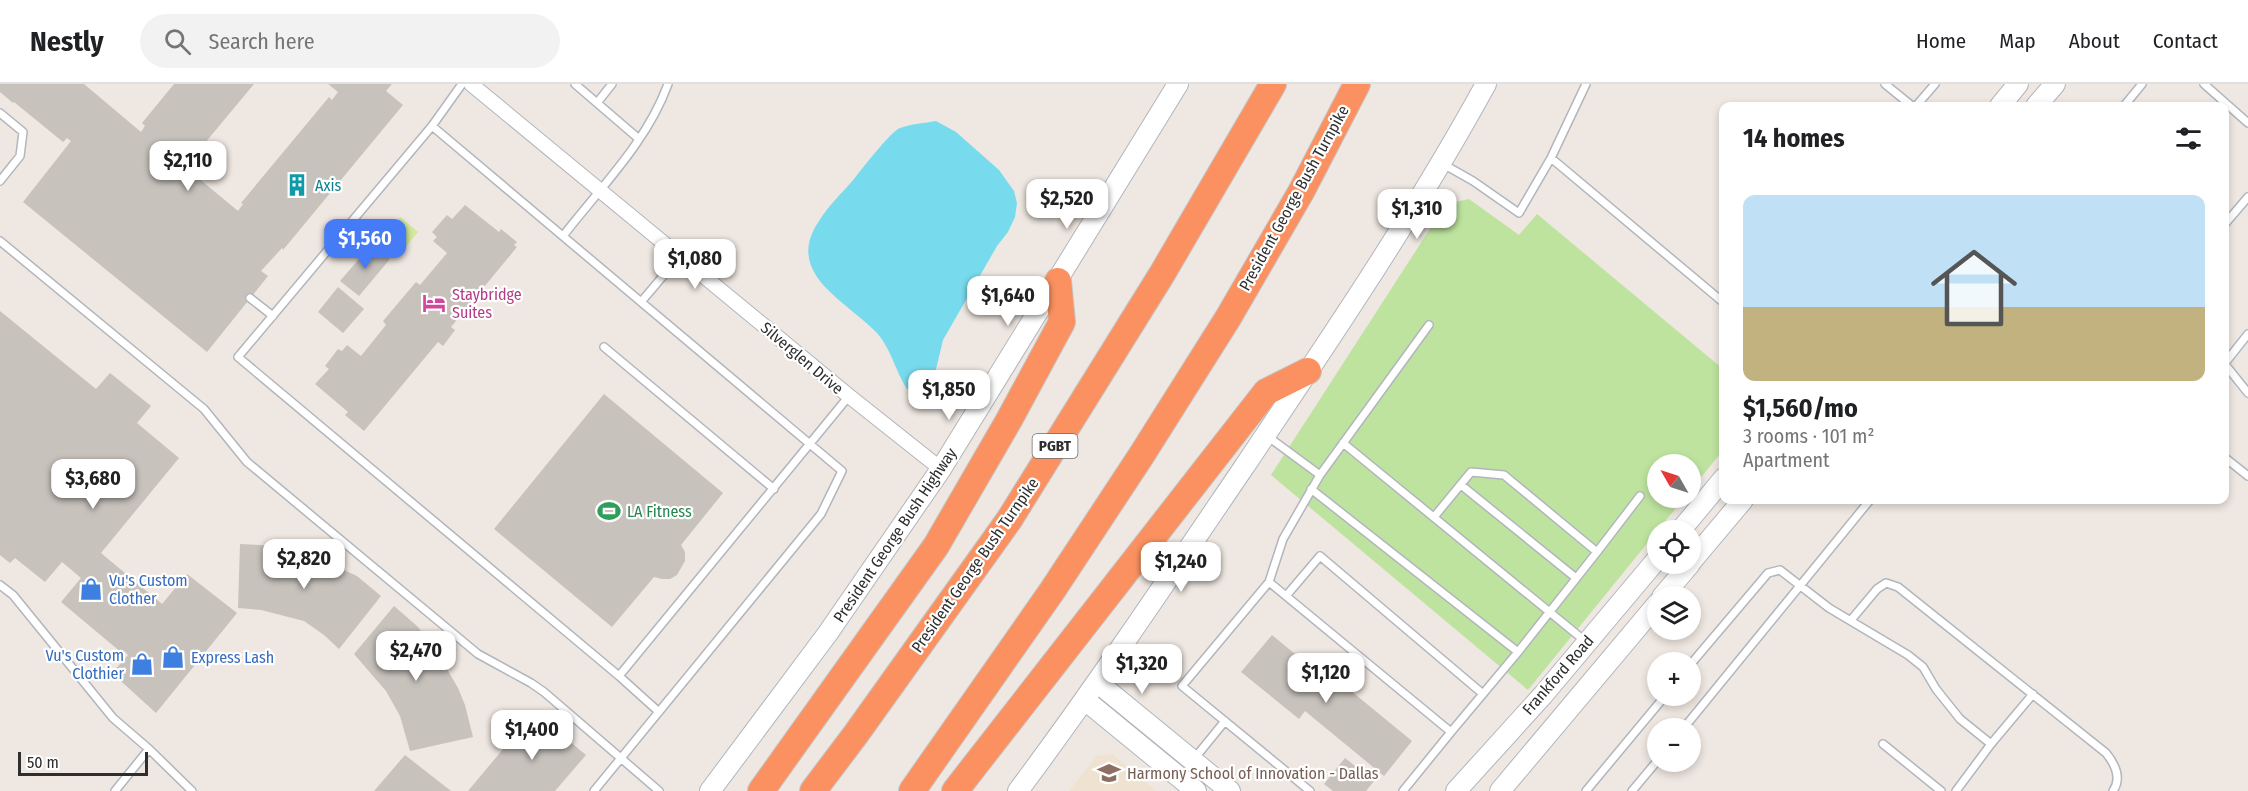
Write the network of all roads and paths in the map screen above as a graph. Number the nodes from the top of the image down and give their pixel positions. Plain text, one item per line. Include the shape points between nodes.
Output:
1 (462, 84) edge
2 (471, 84) edge
3 (575, 84) edge
4 (612, 84) edge
5 (668, 84) edge
6 (1178, 84) edge
7 (1273, 84) edge
8 (1357, 84) edge
9 (1486, 84) edge
10 (1586, 84) edge
11 (1885, 84) edge
12 (1935, 84) edge
13 (2018, 84) edge
14 (2055, 84) edge
15 (2142, 84) edge
16 (2204, 84) edge
17 (597, 102) junction
18 (1909, 102) edge
19 (1918, 102) edge
20 (2003, 102) edge
21 (2039, 102) edge
22 (2127, 102) edge
23 (2224, 102) edge
24 (2229, 106) edge
25 (0, 113) edge
26 (2248, 123) edge
27 (432, 126) junction
28 (639, 139) junction
29 (1551, 158) junction
30 (1441, 163) junction
31 (0, 181) edge
32 (599, 190) junction
33 (2248, 197) edge
34 (2229, 219) edge
35 (563, 236) junction
36 (0, 241) edge
37 (680, 256) junction
38 (1058, 280) junction
39 (250, 298) dead end
40 (1719, 299) edge
41 (641, 302) junction
42 (273, 316) junction
43 (1429, 325) dead end
44 (2248, 334) edge
45 (604, 347) dead end
46 (2229, 358) edge
47 (2229, 368) edge
48 (1308, 371) junction
49 (2248, 393) edge
50 (849, 396) junction
51 (1265, 435) junction
52 (1343, 443) junction
53 (811, 444) junction
54 (2229, 461) edge
55 (941, 469) junction
56 (1320, 475) junction
57 (2248, 476) edge
58 (1719, 484) edge
59 (1461, 485) junction
60 (774, 489) junction
61 (1311, 489) junction
62 (1640, 496) dead end
63 (1740, 504) edge
64 (1867, 504) edge
65 (1434, 517) junction
66 (1689, 520) edge
67 (1701, 550) edge
68 (1597, 552) junction
69 (1647, 571) edge
70 (1681, 574) edge
71 (1576, 578) junction
72 (1269, 582) junction
73 (0, 585) edge
74 (1800, 585) junction
75 (1671, 586) edge
76 (1286, 596) junction
77 (1549, 612) junction
78 (1647, 616) edge
79 (1851, 620) junction
80 (1587, 643) junction
81 (1518, 652) junction
82 (1701, 652) edge
83 (619, 676) junction
84 (1097, 682) junction
85 (1483, 694) junction
86 (2033, 694) junction
87 (1085, 700) junction
88 (1657, 706) edge
89 (659, 712) junction
90 (1692, 718) edge
91 (1225, 721) junction
92 (1451, 732) junction
93 (1882, 744) dead end
94 (1991, 744) junction
95 (149, 749) junction
96 (620, 760) junction
97 (1193, 761) junction
98 (1648, 772) edge
99 (1179, 777) junction
100 (115, 791) edge
101 (192, 791) edge
102 (594, 791) edge
103 (659, 791) edge
104 (710, 791) edge
105 (761, 791) edge
106 (813, 791) edge
107 (912, 791) edge
108 (955, 791) edge
109 (1018, 791) edge
110 (1196, 791) edge
111 (1230, 791) edge
112 (1310, 791) edge
113 (1403, 791) edge
114 (1456, 791) edge
115 (1500, 791) edge
116 (1586, 791) edge
117 (1632, 791) edge
118 (1941, 791) edge
119 (1956, 791) edge
120 (2113, 791) edge

1 - 27 lane
2 - 32 street, Silverglen Drive
3 - 17 lane
4 - 17 lane
5 - 28 lane via 658,112
6 - 38 main road, President George Bush Highway
7 - 106 highway, President George Bush Turnpike / PGBT via 1162,274 1009,520
8 - 107 highway, President George Bush Turnpike via 1301,192 1222,328 1052,591
9 - 30 main road
10 - 29 lane
11 - 18 lane
12 - 19 lane
13 - 20 main road
14 - 21 main road
15 - 22 lane
16 - 23 lane
17 - 28 lane
24 - 26 lane
25 - 31 lane via 23,132 20,156
27 - 35 lane
27 - 42 lane
28 - 32 lane
29 - 30 lane via 1519,213
29 - 40 lane
30 - 48 main road
32 - 35 lane
32 - 37 street, Silverglen Drive
33 - 34 lane
35 - 41 lane
36 - 96 lane via 204,409 247,462 478,654 531,682
37 - 41 lane
37 - 50 street, Silverglen Drive
38 - 55 main road, President George Bush Highway
38 - 105 highway via 1062,322 936,546
39 - 42 lane
41 - 53 lane
42 - 83 lane via 238,357
43 - 52 lane
44 - 46 lane
45 - 60 lane
47 - 49 lane
48 - 51 main road
48 - 108 highway via 1266,392
50 - 53 lane
50 - 55 street, Silverglen Drive
51 - 56 lane
51 - 84 main road
52 - 56 lane
52 - 65 lane
53 - 60 lane
53 - 89 lane via 843,471 821,514
54 - 57 lane
55 - 104 main road, President George Bush Highway via 834,624
56 - 61 lane
58 - 66 main road
59 - 65 lane
59 - 68 lane via 1471,472 1504,475
59 - 71 lane
60 - 83 lane
61 - 72 lane via 1282,539
61 - 81 lane
62 - 68 lane
63 - 67 main road
64 - 74 lane
65 - 77 lane
68 - 71 lane
69 - 80 main road, Frankford Road
70 - 75 main road
71 - 77 lane
72 - 76 lane
72 - 91 lane via 1182,686
73 - 95 lane via 14,595 113,718
74 - 79 lane
74 - 82 lane via 1780,570 1768,573
74 - 90 lane
76 - 85 lane via 1320,556
76 - 92 lane
77 - 80 lane
77 - 81 lane
78 - 115 main road, Frankford Road
79 - 86 lane via 1877,589 1886,583 1898,587
79 - 94 lane via 1923,668 1960,719
80 - 114 main road, Frankford Road
81 - 85 lane
83 - 89 lane
84 - 87 main road
84 - 97 main road
85 - 92 lane
86 - 94 lane
86 - 120 lane via 2106,753 2116,766 2117,785
87 - 99 main road
87 - 109 main road
88 - 116 lane
89 - 96 lane
91 - 97 lane
91 - 112 lane
92 - 113 lane
93 - 118 lane
94 - 119 lane
95 - 100 lane
95 - 101 lane
96 - 102 lane
96 - 103 lane
97 - 99 lane
97 - 111 main road
98 - 117 lane
99 - 110 main road

